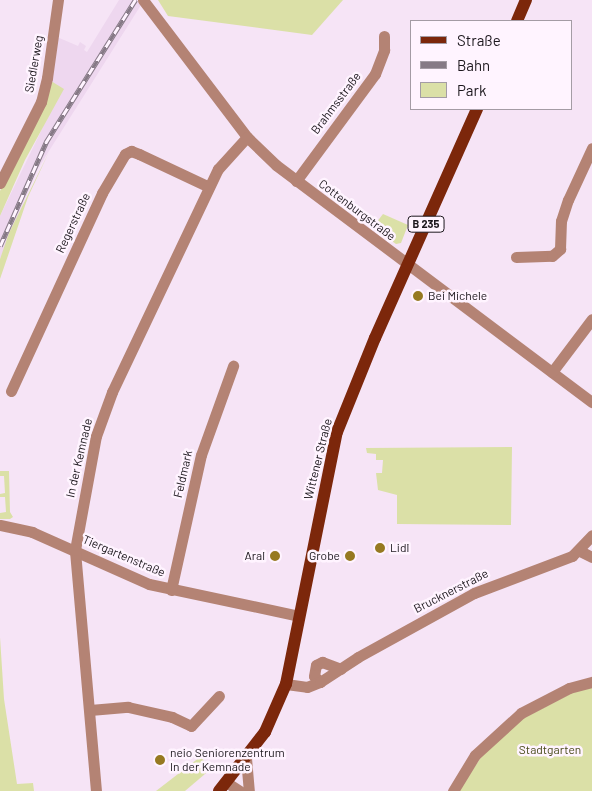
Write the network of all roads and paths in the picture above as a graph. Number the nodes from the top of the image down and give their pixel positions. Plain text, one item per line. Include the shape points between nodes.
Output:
1 (58, 0) edge
2 (143, 0) edge
3 (526, 0) edge
4 (517, 20) edge
5 (384, 36) dead end
6 (478, 110) edge
7 (248, 137) junction
8 (592, 148) edge
9 (296, 180) junction
10 (0, 183) edge
11 (209, 187) junction
12 (516, 257) dead end
13 (408, 266) junction
14 (592, 319) edge
15 (233, 366) dead end
16 (552, 372) junction
17 (11, 391) dead end
18 (592, 402) edge
19 (0, 525) edge
20 (592, 535) edge
21 (75, 550) junction
22 (580, 551) junction
23 (592, 557) edge
24 (171, 590) junction
25 (299, 616) junction
26 (341, 668) junction
27 (320, 682) junction
28 (592, 682) edge
29 (286, 684) junction
30 (219, 696) dead end
31 (90, 710) junction
32 (246, 758) junction
33 (225, 788) edge
34 (96, 791) edge
35 (211, 791) edge
36 (240, 791) edge
37 (249, 791) edge
38 (453, 791) edge

1 - 10 street, Siedlerweg via 48,78 41,102
2 - 7 street, Cottenburgstraße
3 - 4 main road
5 - 9 street, Brahmsstraße via 375,74
6 - 13 main road, Wittener Straße / B 235
7 - 9 street, Cottenburgstraße
7 - 11 street, In der Kemnade via 223,161
8 - 12 street via 566,207 560,249 552,256
9 - 13 street, Cottenburgstraße
11 - 17 street, Regerstraße via 139,154 131,151 125,154 102,194
11 - 21 street, In der Kemnade via 112,392 96,436
13 - 16 street, Cottenburgstraße
13 - 25 main road, Wittener Straße / B 235 via 337,432
14 - 16 street
15 - 24 street, Feldmark via 201,455
16 - 18 street, Cottenburgstraße
19 - 21 street, Tiergartenstraße via 32,532
20 - 22 street
21 - 24 street, Tiergartenstraße via 149,584
21 - 31 street, In der Kemnade
22 - 23 street
22 - 26 street, Brucknerstraße via 485,588
24 - 25 street, Tiergartenstraße
25 - 29 main road, Wittener Straße / B 235
26 - 27 street, Brucknerstraße
26 - 27 street via 322,662 316,665 314,676
27 - 29 street, Brucknerstraße via 307,687
28 - 38 street via 569,688 521,713 475,755
29 - 32 main road, Wittener Straße / B 235 via 265,732
30 - 31 street via 191,726 172,717 128,706
31 - 34 street, In der Kemnade
32 - 33 main road, Wittener Straße / B 235
32 - 37 street
33 - 35 main road, B 235
33 - 36 street

